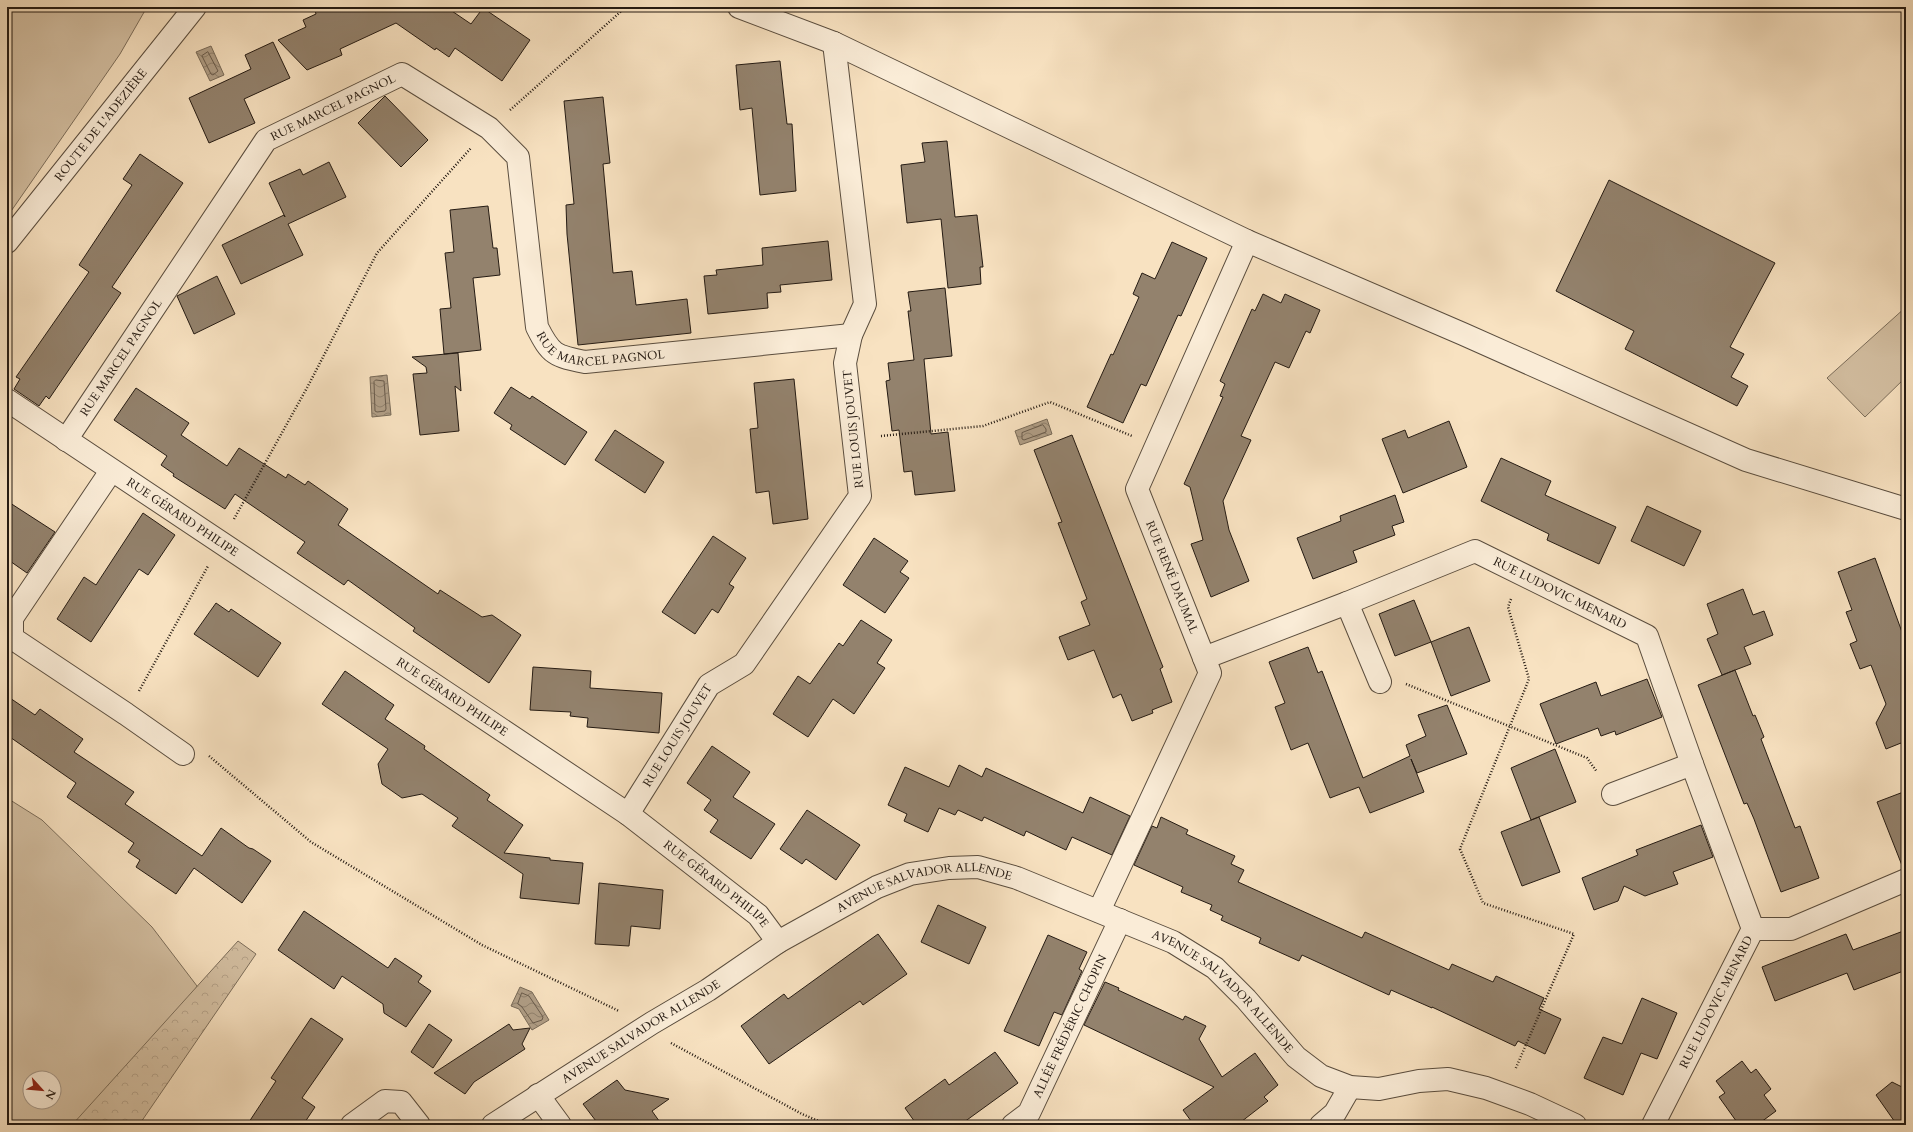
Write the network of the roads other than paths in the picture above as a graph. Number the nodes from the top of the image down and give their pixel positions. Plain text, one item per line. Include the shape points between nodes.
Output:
1 (195, 7) edge
2 (739, 7) edge
3 (834, 43) junction
4 (1248, 241) junction
5 (7, 242) edge
6 (851, 335) junction
7 (7, 400) edge
8 (66, 440) junction
9 (111, 471) junction
10 (1906, 509) edge
11 (1347, 604) junction
12 (10, 617) edge
13 (1204, 658) junction
14 (1380, 682) road end
15 (182, 754) road end
16 (1692, 764) junction
17 (1613, 794) road end
18 (628, 814) junction
19 (1906, 880) edge
20 (1098, 911) junction
21 (1120, 920) junction
22 (1754, 928) junction
23 (778, 942) junction
24 (1350, 1087) junction
25 (538, 1095) junction
26 (352, 1125) edge
27 (419, 1125) edge
28 (493, 1125) edge
29 (560, 1125) edge
30 (1013, 1125) edge
31 (1321, 1125) edge
32 (1575, 1125) edge
33 (1653, 1125) edge

1 - 5 street, ROUTE DE L'ADEZIÈRE
2 - 3 street
3 - 4 street
3 - 6 street, RUE LOUIS JOUVET via 865,304
4 - 10 street via 1746,460
4 - 13 street, RUE RENÉ DAUMAL via 1137,489
6 - 8 street, RUE MARCEL PAGNOL via 585,362 560,357 546,345 537,327 518,157 489,128 402,74 266,140
6 - 18 street, RUE LOUIS JOUVET via 845,363 860,496 744,664 709,685
7 - 8 street, RUE GÉRARD PHILIPE
8 - 9 street, RUE GÉRARD PHILIPE
9 - 12 street
9 - 18 street, RUE GÉRARD PHILIPE
11 - 13 street, RUE LUDOVIC MENARD
11 - 14 street
11 - 16 street, RUE LUDOVIC MENARD via 1475,551 1647,636
12 - 15 street via 12,638
13 - 20 street, RUE RENÉ DAUMAL via 1210,673
16 - 17 street
16 - 22 street, RUE LUDOVIC MENARD
18 - 23 street, RUE GÉRARD PHILIPE via 758,915
19 - 22 street via 1791,929
20 - 21 street, AVENUE SALVADOR ALLENDE
20 - 23 street, AVENUE SALVADOR ALLENDE via 1017,878 978,867 949,868 910,874 877,887
21 - 24 street, AVENUE SALVADOR ALLENDE via 1173,942 1215,968 1246,999 1296,1057 1321,1076
21 - 30 street, ALLÉE FRÉDÉRIC CHOPIN via 1029,1113
22 - 33 street, RUE LUDOVIC MENARD
23 - 25 street, AVENUE SALVADOR ALLENDE via 708,990 652,1022
24 - 31 street via 1335,1113
24 - 32 street, AVENUE SALVADOR ALLENDE via 1380,1089 1419,1081 1448,1079 1486,1088
25 - 28 street, AVENUE SALVADOR ALLENDE
25 - 29 street
26 - 27 street via 385,1101 401,1102

